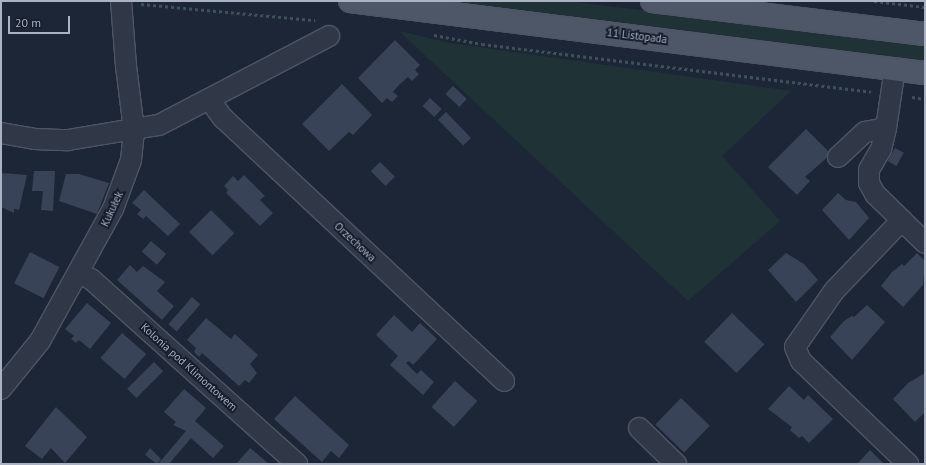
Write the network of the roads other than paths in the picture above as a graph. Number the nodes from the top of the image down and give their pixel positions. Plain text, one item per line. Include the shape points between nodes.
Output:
1 (121, 1) edge
2 (350, 1) edge
3 (652, 1) edge
4 (324, 28) road end
5 (925, 34) edge
6 (895, 68) junction
7 (925, 73) edge
8 (209, 99) junction
9 (886, 128) junction
10 (134, 130) junction
11 (1, 133) edge
12 (838, 157) dead end
13 (902, 220) junction
14 (925, 243) edge
15 (78, 273) junction
16 (504, 381) dead end
17 (1, 389) edge
18 (638, 428) dead end
19 (297, 464) edge
20 (676, 464) edge
21 (908, 464) edge

1 - 10 street, Kukułek
2 - 6 main road, 11 Listopada
3 - 5 main road
4 - 8 street
6 - 7 main road, 11 Listopada
6 - 9 street
8 - 10 street via 160,126
8 - 16 street, Orzechowa via 223,118
9 - 12 street via 865,132
9 - 13 street via 881,149 869,170 869,183 875,194
10 - 11 street via 68,140 34,139
10 - 15 street, Kukułek via 131,160 121,191
13 - 14 street
13 - 21 street via 834,291 795,347 801,361
15 - 17 street, Kukułek via 40,341
15 - 19 street, Kolonia pod Klimontowem via 91,279
18 - 20 street

